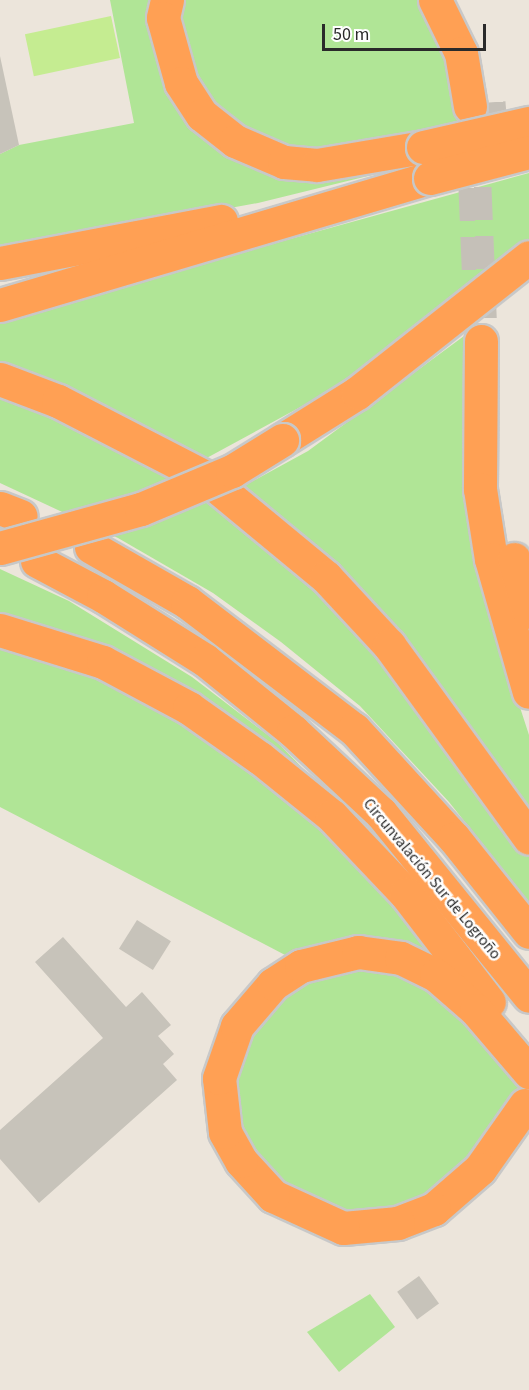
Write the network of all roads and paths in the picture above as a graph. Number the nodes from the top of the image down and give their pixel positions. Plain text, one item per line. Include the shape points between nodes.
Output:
1 (167, 0) edge
2 (435, 0) edge
3 (457, 0) edge
4 (529, 123) edge
5 (529, 152) edge
6 (379, 193) junction
7 (529, 257) edge
8 (0, 263) edge
9 (0, 305) edge
10 (0, 379) edge
11 (282, 440) junction
12 (7, 516) edge
13 (91, 547) dead end
14 (0, 548) edge
15 (37, 561) dead end
16 (529, 612) edge
17 (0, 630) edge
18 (529, 692) edge
19 (529, 838) edge
20 (529, 932) edge
21 (529, 996) edge
22 (529, 1054) edge
23 (529, 1072) edge
24 (525, 1105) dead end

1 - 4 highway, bridge via 163,18 181,83 202,115 235,141 284,162 317,165
2 - 3 highway via 479,104 484,64
5 - 6 highway, bridge
6 - 8 highway
6 - 9 highway
7 - 11 highway via 357,393
10 - 19 highway via 58,401 206,477 301,555 390,645
11 - 12 highway, bridge via 134,494
11 - 14 highway, bridge via 232,471 141,509
13 - 20 highway via 187,603 354,729 454,838
15 - 21 highway, Circunvalación Sur de Logroño via 103,596 205,660 293,730 381,813
16 - 18 highway via 502,485 489,332 480,489 491,559
17 - 22 highway via 103,662 189,708 260,758 332,816 406,894
23 - 24 highway via 476,1010 436,975 401,958 358,952 301,966 273,984 237,1026 219,1078 225,1132 241,1161 273,1196 343,1228 398,1223 434,1209 480,1169

